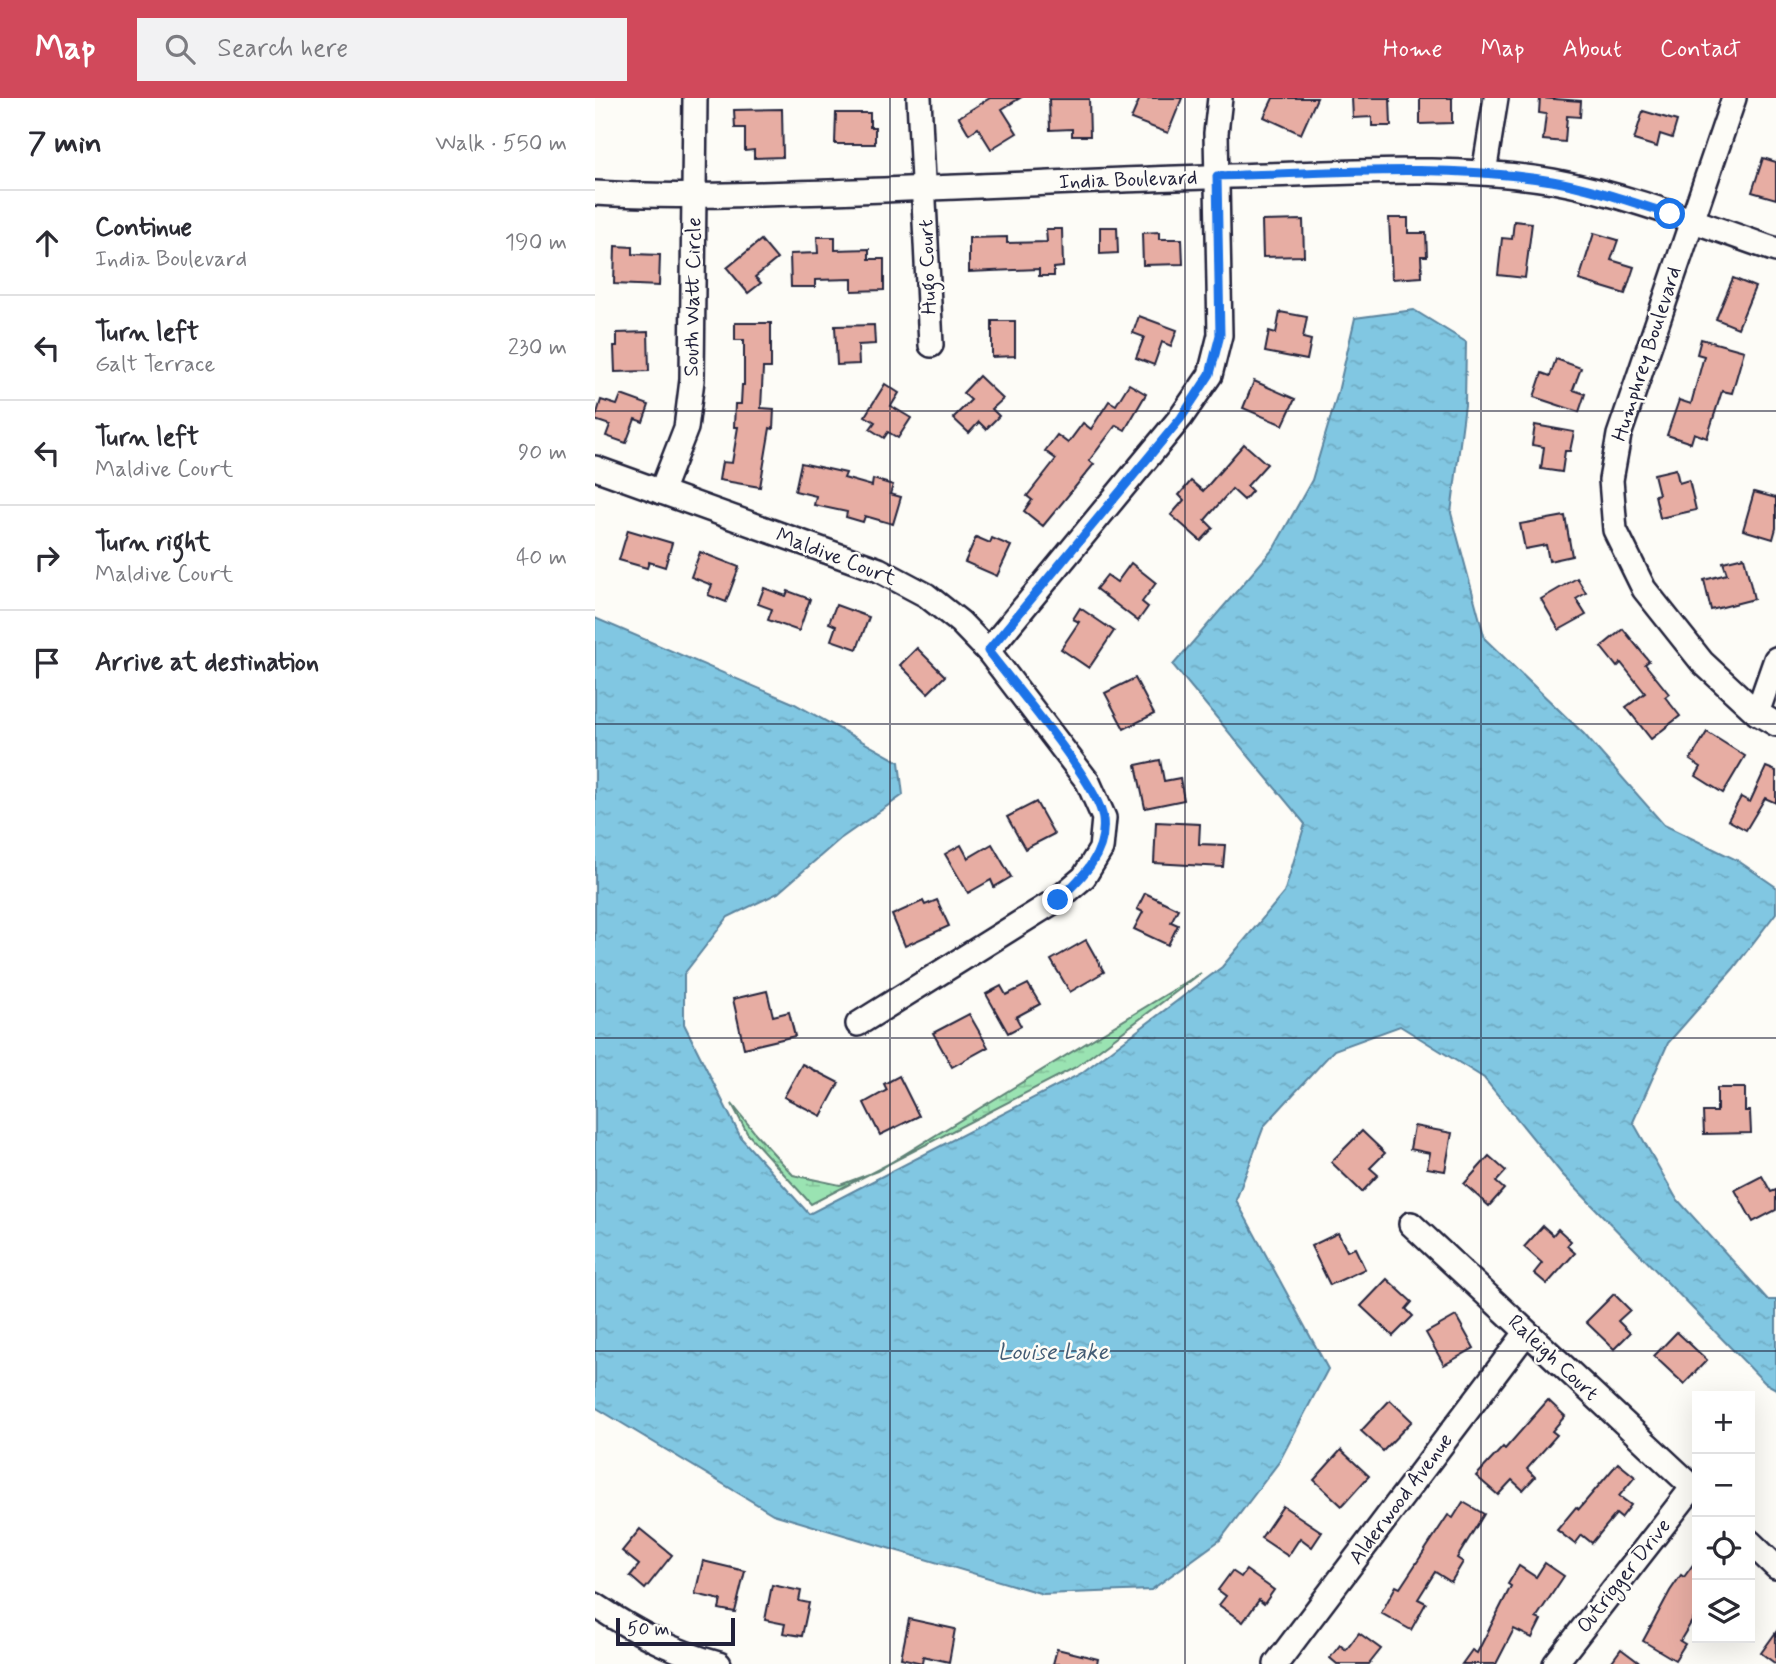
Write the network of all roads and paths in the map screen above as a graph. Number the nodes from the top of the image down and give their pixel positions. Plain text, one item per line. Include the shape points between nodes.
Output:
1 (695, 98) edge
2 (919, 98) edge
3 (1220, 98) edge
4 (1496, 98) edge
5 (1734, 98) edge
6 (1484, 173) junction
7 (1217, 176) junction
8 (925, 189) junction
9 (595, 192) edge
10 (694, 196) junction
11 (1691, 221) junction
12 (1776, 250) edge
13 (931, 345) dead end
14 (595, 468) edge
15 (661, 492) junction
16 (988, 651) junction
17 (1776, 659) edge
18 (1767, 719) edge
19 (858, 1024) dead end
20 (1411, 1224) dead end
21 (1526, 1333) junction
22 (1692, 1486) edge
23 (1692, 1493) edge
24 (1755, 1547) edge
25 (1776, 1567) edge
26 (595, 1605) edge
27 (719, 1664) edge
28 (1276, 1664) edge
29 (1555, 1664) edge

1 - 10 street, South Watt Circle
2 - 8 street, Hugo Court
3 - 7 street
4 - 6 street
5 - 11 street, Humphrey Boulevard
6 - 7 street, India Boulevard
6 - 11 street, India Boulevard via 1554,181
7 - 8 street, India Boulevard
7 - 16 street via 1220,335 1210,374 1181,418
8 - 10 street, India Boulevard
8 - 13 street, Hugo Court
9 - 10 street, India Boulevard
10 - 15 street, South Watt Circle via 692,380 686,428
11 - 12 street, India Boulevard
11 - 18 street, Humphrey Boulevard via 1619,435 1612,480 1615,530 1644,589 1702,662
14 - 15 street, Maldive Court
15 - 16 street, Maldive Court via 879,570 926,595
16 - 19 street, Maldive Court via 1088,782 1104,818 1101,849 1084,877 1058,900
17 - 18 street
20 - 21 street, Raleigh Court
21 - 22 street, Raleigh Court
21 - 28 street, Alderwood Avenue
23 - 29 street, Outrigger Drive
24 - 25 street
26 - 27 street via 643,1636

